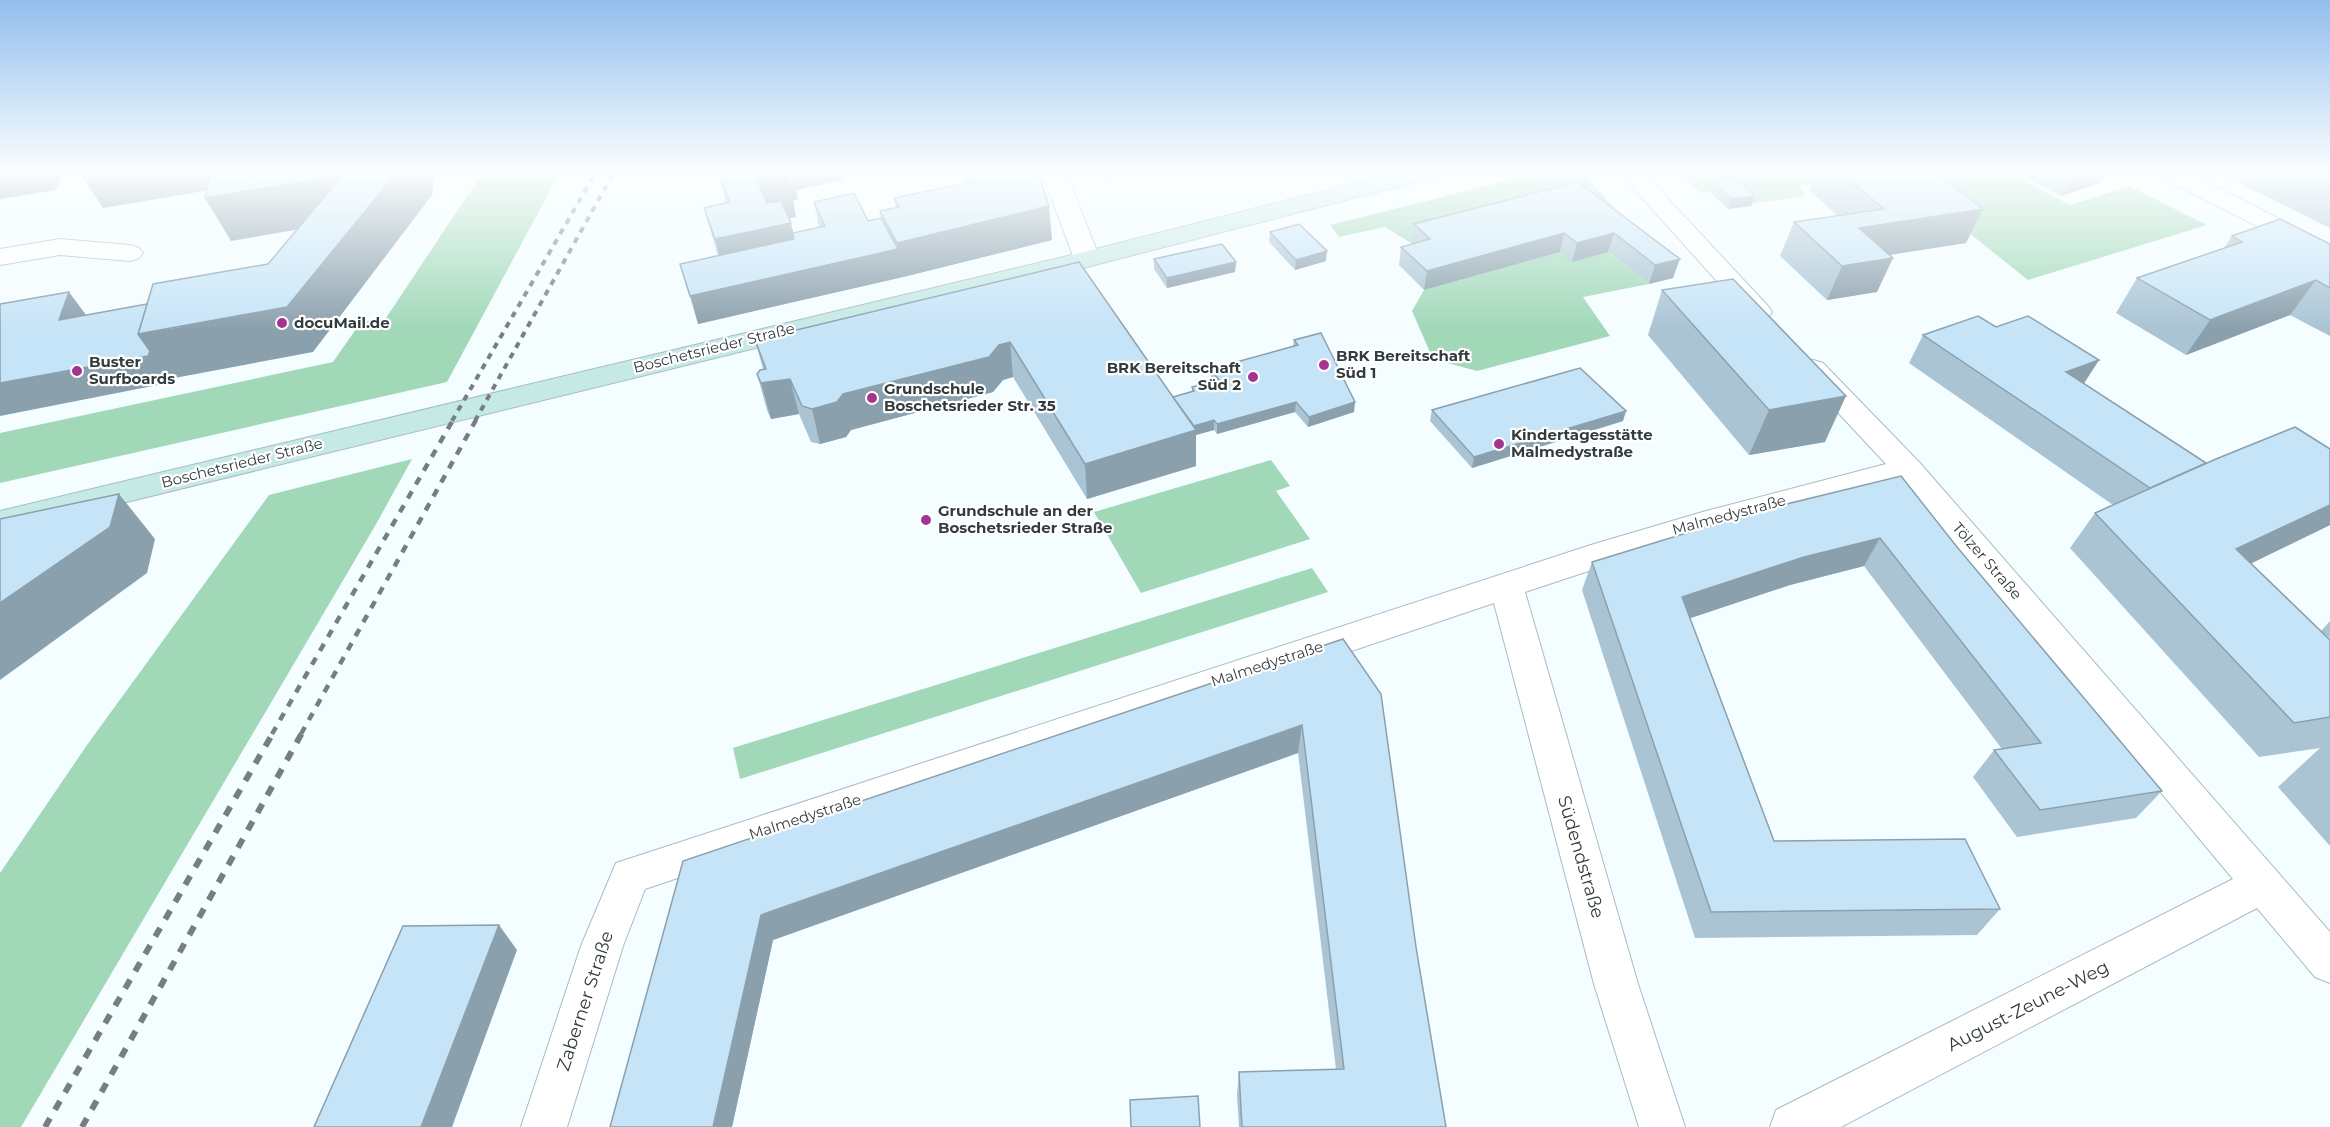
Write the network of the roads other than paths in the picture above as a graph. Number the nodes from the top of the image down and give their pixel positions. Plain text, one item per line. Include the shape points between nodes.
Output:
1 (1074, 225) edge
2 (1222, 225) edge
3 (1679, 225) edge
4 (2271, 225) edge
5 (130, 253) dead end
6 (2330, 255) edge
7 (0, 257) edge
8 (1087, 259) junction
9 (1775, 328) edge
10 (1799, 353) edge
11 (1908, 469) junction
12 (0, 522) edge
13 (1506, 586) junction
14 (630, 876) joint
15 (2263, 884) junction
16 (2330, 963) edge
17 (543, 1127) edge
18 (1662, 1127) edge
19 (1793, 1127) edge

1 - 8 street
2 - 8 main road, Boschetsrieder Straße
3 - 9 street
4 - 6 street
5 - 7 street via 60,247
8 - 12 main road, Boschetsrieder Straße
10 - 11 street, Tölzer Straße
11 - 13 street, Malmedystraße via 1702,521
11 - 15 street, Tölzer Straße
13 - 14 street, Malmedystraße
13 - 18 street, Südendstraße via 1616,984
14 - 17 street, Zaberner Straße via 602,946
15 - 16 street, Tölzer Straße
15 - 19 street, August-Zeune-Weg

